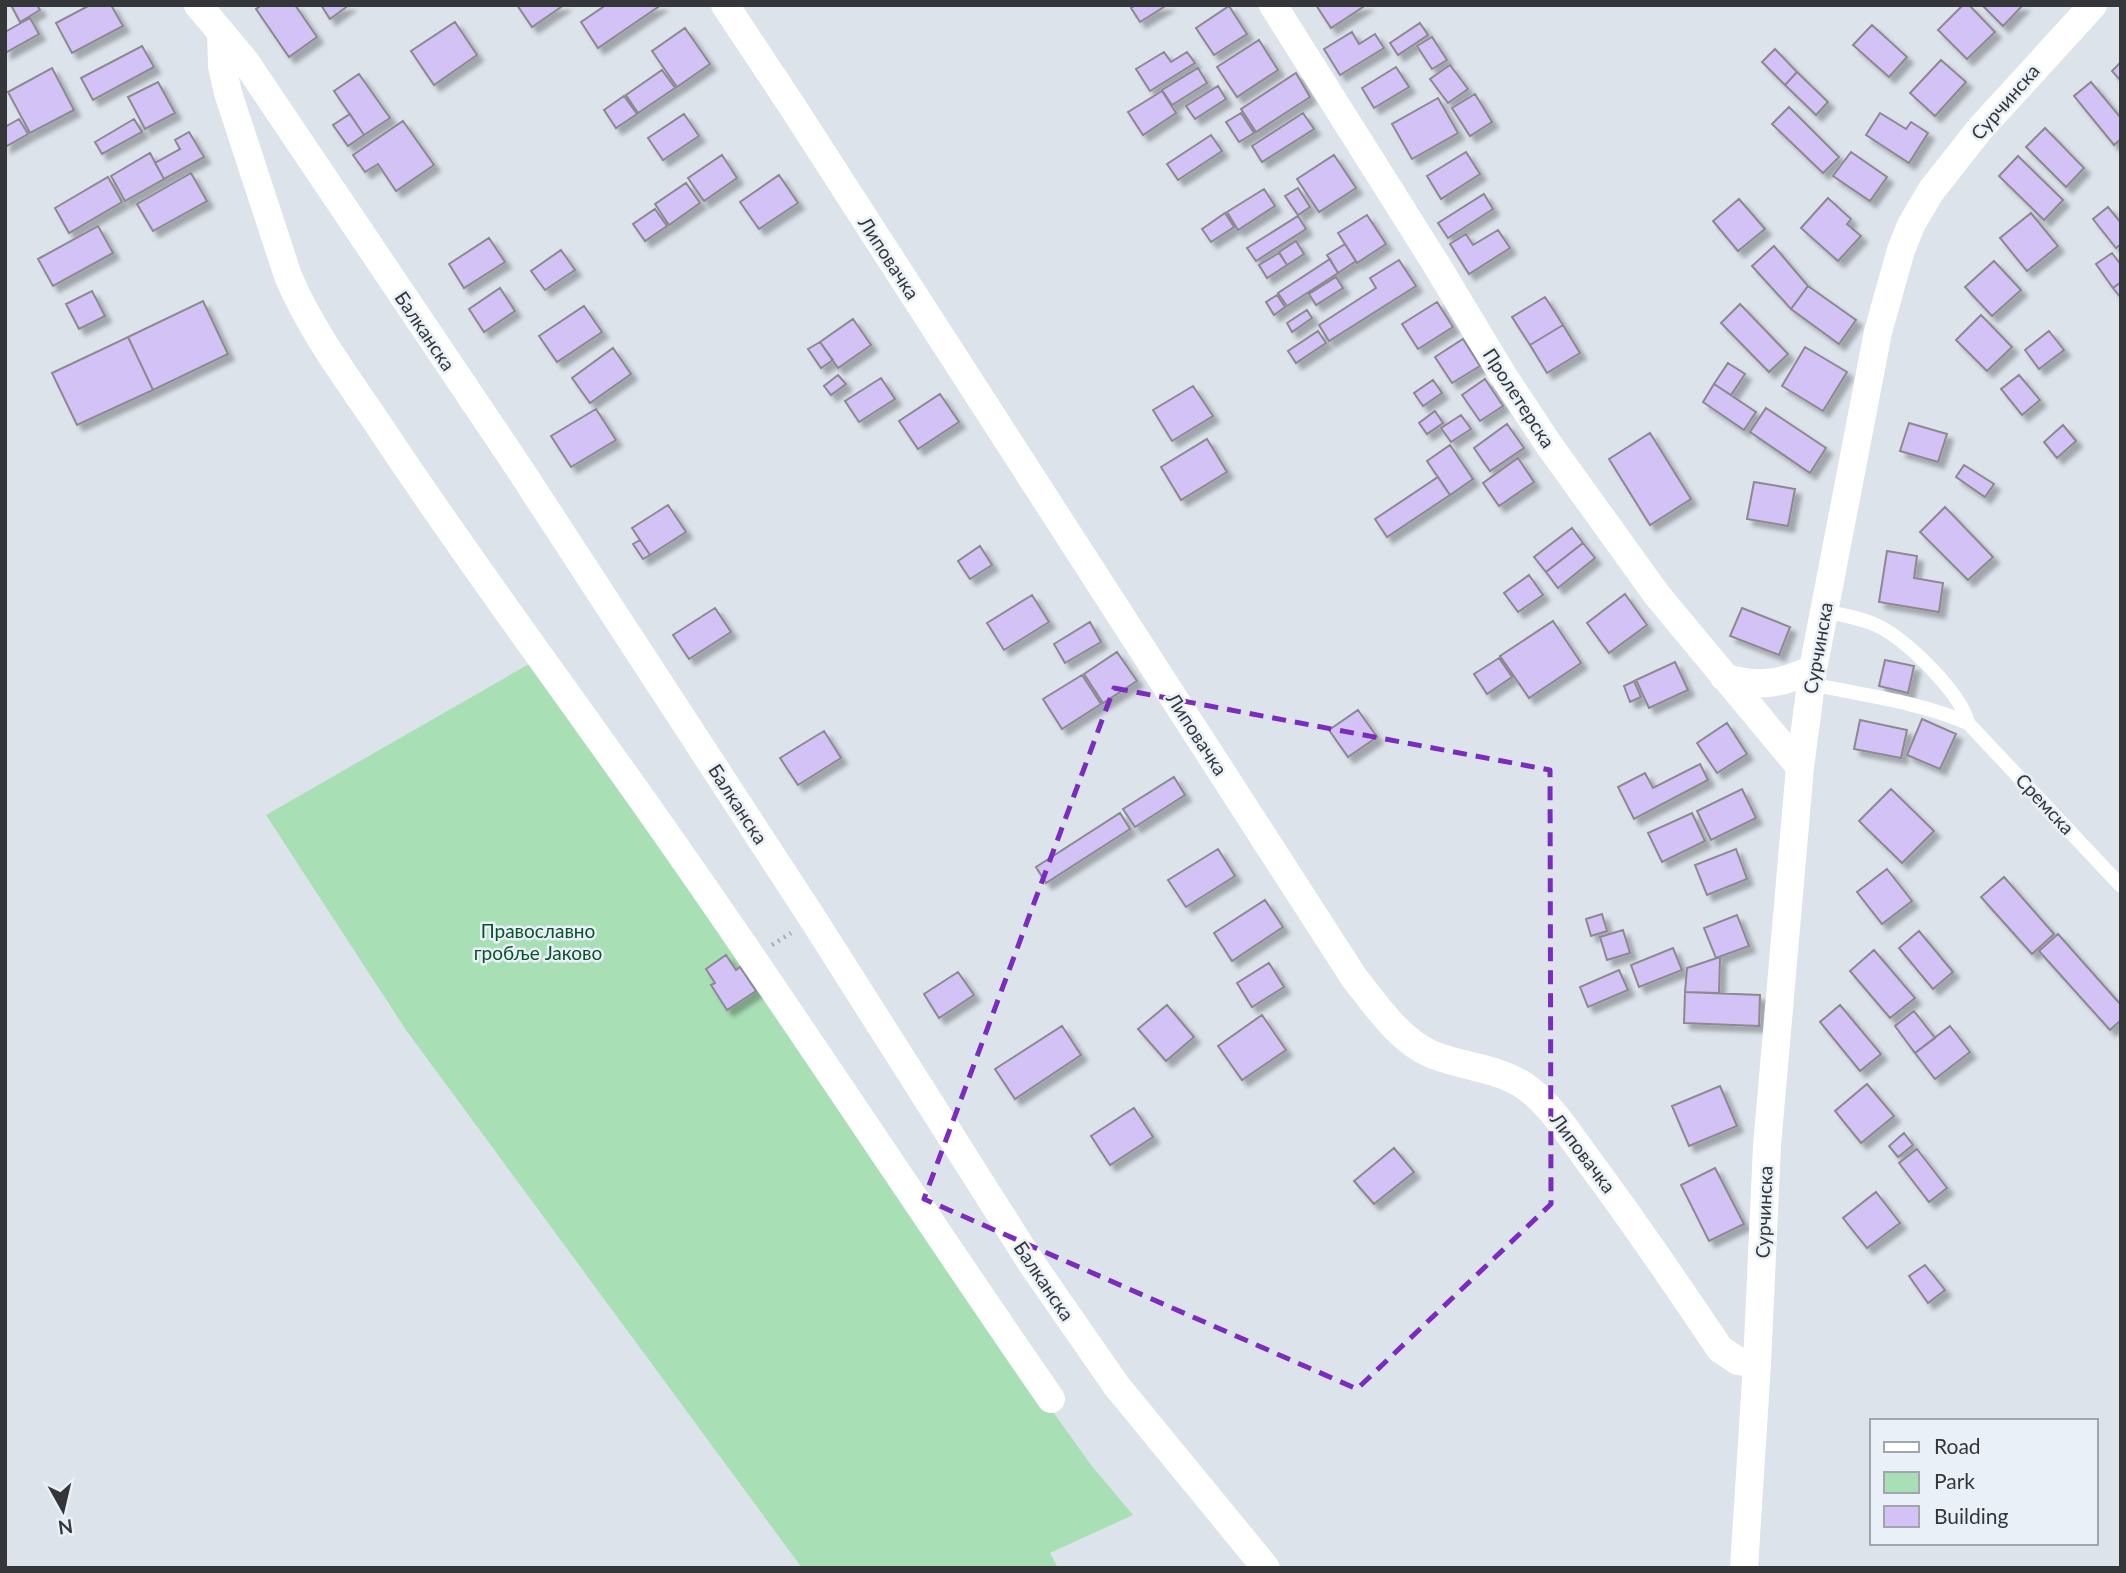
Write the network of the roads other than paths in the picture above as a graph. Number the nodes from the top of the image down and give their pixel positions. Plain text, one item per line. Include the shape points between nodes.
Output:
1 (198, 5) edge
2 (725, 5) edge
3 (1273, 5) edge
4 (2093, 5) edge
5 (220, 32) junction
6 (1825, 611) junction
7 (1724, 677) junction
8 (1812, 677) junction
9 (1968, 723) junction
10 (1800, 767) junction
11 (2121, 886) edge
12 (1757, 1364) junction
13 (1051, 1399) dead end
14 (1266, 1568) edge
15 (1744, 1568) edge

1 - 5 street, Балканска
2 - 12 street, Липовачка via 1355,979 1414,1044 1431,1054 1515,1079 1545,1104 1630,1216 1720,1349 1738,1361
3 - 7 street, Пролетерска via 1549,445 1657,595
4 - 6 street, Сурчинска via 1979,130 1931,191 1911,225 1878,332
5 - 13 street via 228,93 288,276 316,332 753,957
5 - 14 street, Балканска via 245,61 519,468 1032,1265 1116,1385
6 - 8 street, Сурчинска
6 - 9 lane via 1861,619 1899,638 1958,700
7 - 8 street via 1757,685
7 - 10 street, Пролетерска
8 - 9 lane
8 - 10 street, Сурчинска
9 - 11 lane, Сремска
10 - 12 street, Сурчинска via 1766,1146
12 - 15 street, Сурчинска

